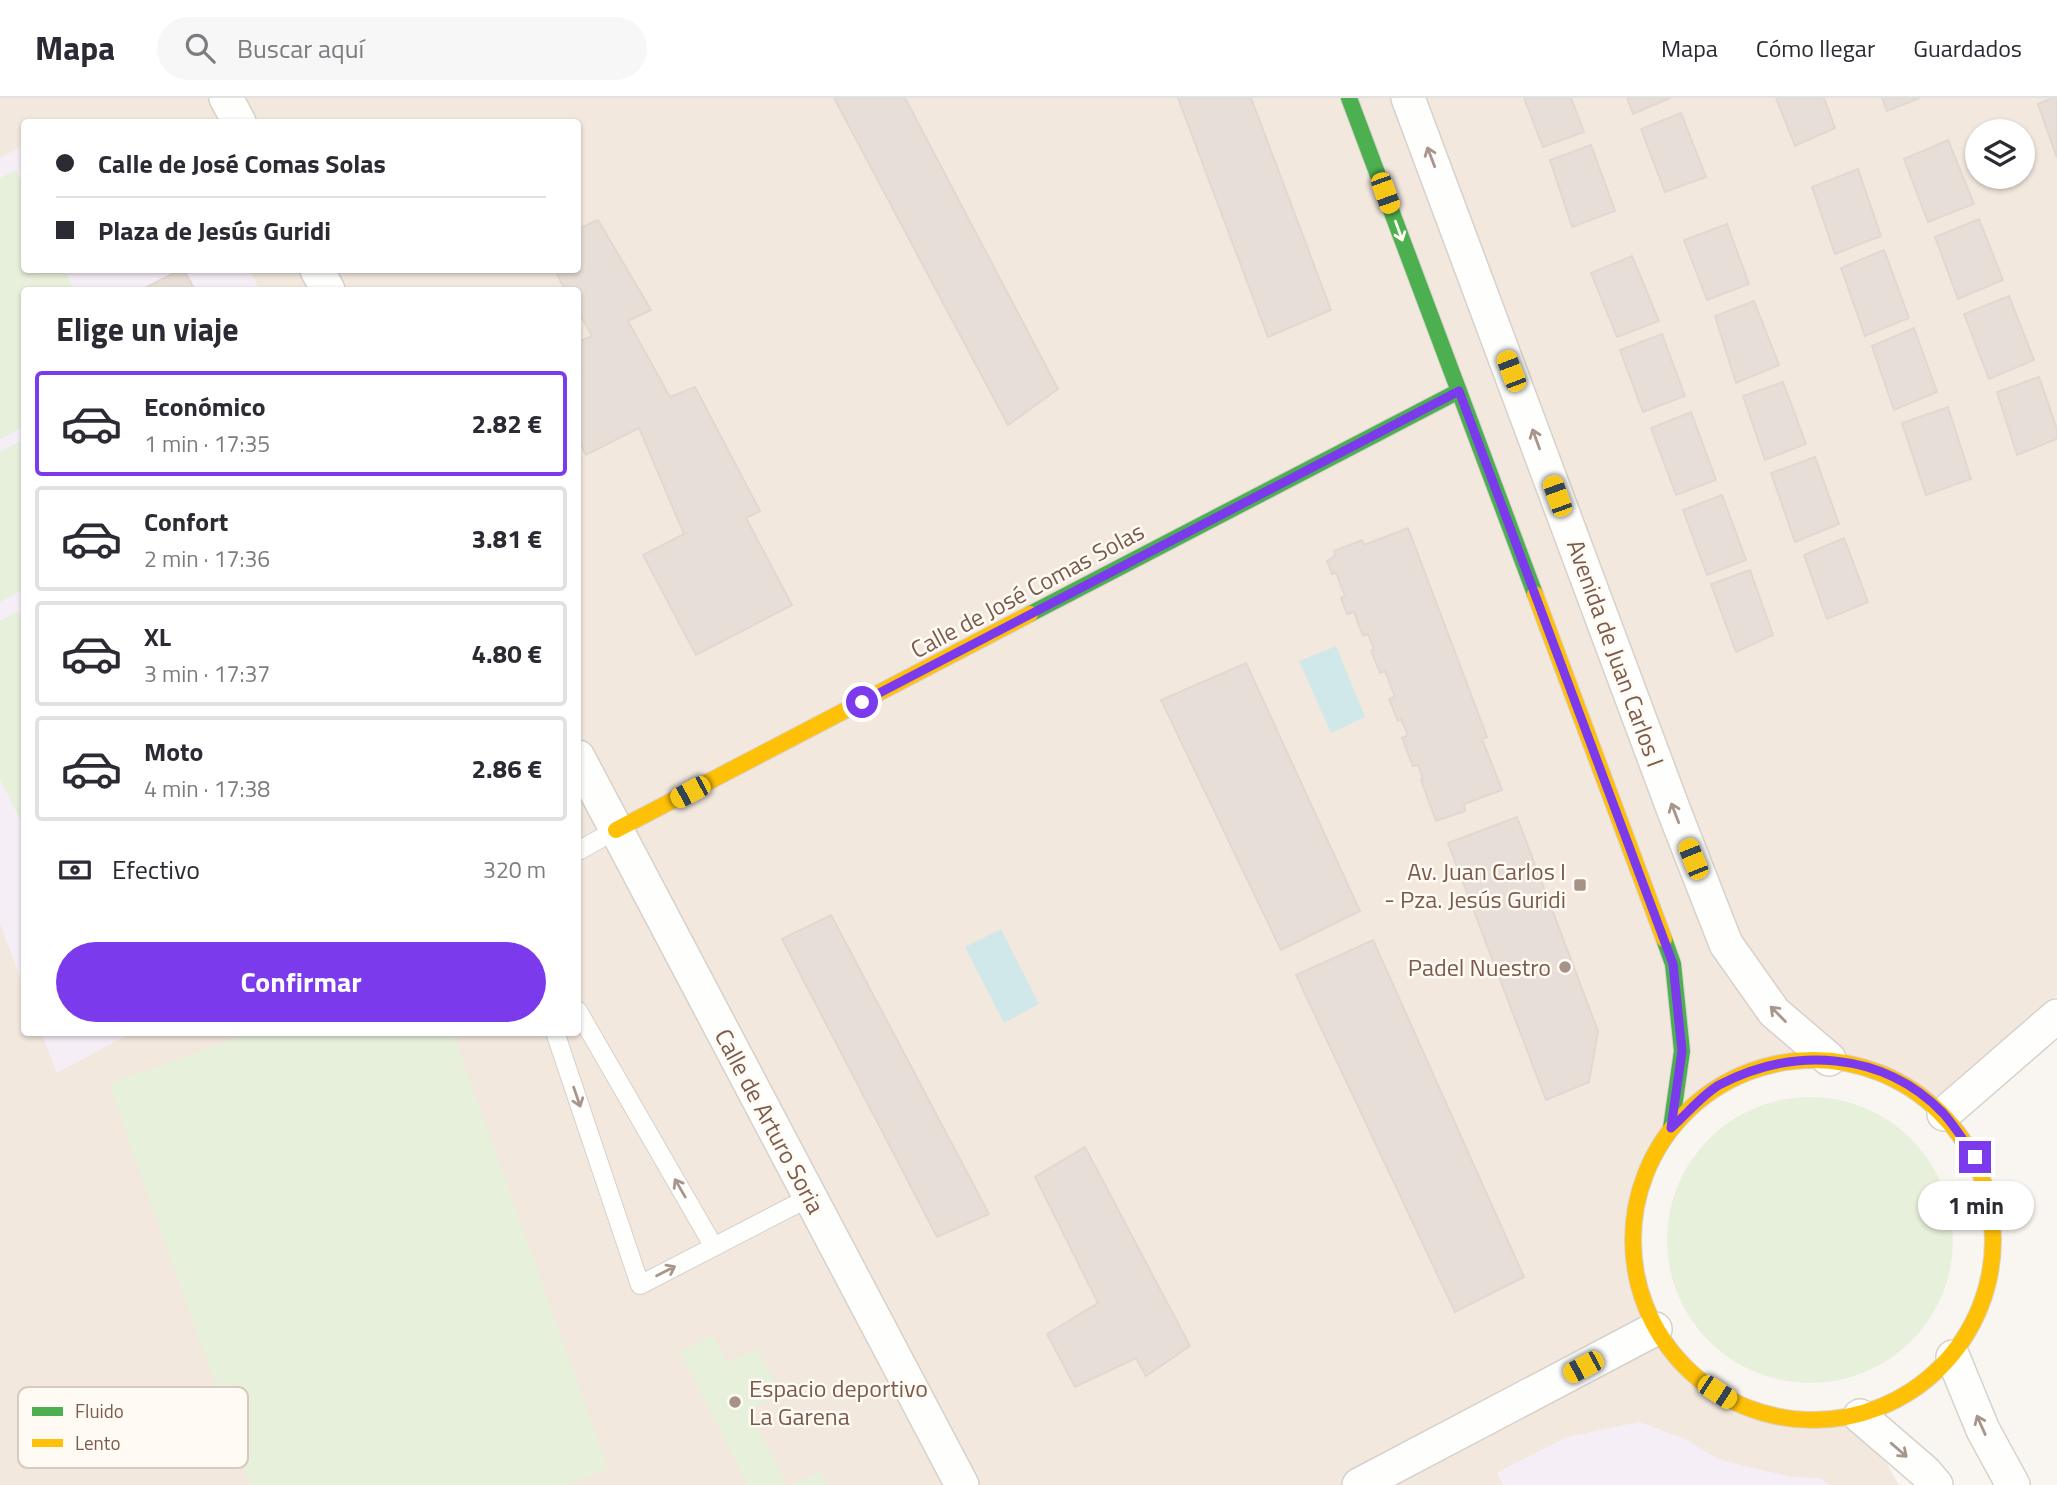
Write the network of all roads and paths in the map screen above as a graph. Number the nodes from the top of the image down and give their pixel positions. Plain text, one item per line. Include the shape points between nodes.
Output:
1 (226, 98) edge
2 (1349, 98) edge
3 (1408, 98) edge
4 (237, 119) edge
5 (1459, 391) junction
6 (581, 763) edge
7 (616, 830) junction
8 (581, 849) edge
9 (581, 1016) edge
10 (2057, 1016) edge
11 (556, 1036) edge
12 (1829, 1059) junction
13 (1944, 1114) junction
14 (1671, 1128) junction
15 (810, 1196) junction
16 (714, 1247) junction
17 (1655, 1329) junction
18 (1953, 1357) junction
19 (1860, 1416) junction
20 (962, 1485) edge
21 (1359, 1485) edge
22 (1936, 1485) edge
23 (2013, 1485) edge

1 - 4 street
2 -> 5 street
12 -> 3 street, Avenida de Juan Carlos I via 1774,1012 1726,944
5 - 7 street, Calle de José Comas Solas
5 - 14 street via 1673,964 1682,1051
6 - 7 street, Calle de Arturo Soria
7 - 8 lane
7 - 15 street, Calle de Arturo Soria
16 -> 9 lane
10 - 13 street
11 -> 16 lane via 640,1285
12 - 13 street via 1890,1075
12 - 14 street via 1766,1065 1717,1086
13 - 18 street via 1975,1157 1992,1207 1994,1260 1980,1311
14 - 17 street via 1643,1177 1632,1227 1636,1281
15 - 16 lane
15 - 20 street, Calle de Arturo Soria
17 - 19 street via 1694,1378 1740,1407 1799,1422
17 - 21 street
18 - 19 street via 1911,1394
23 -> 18 street via 1983,1430
19 -> 22 street

